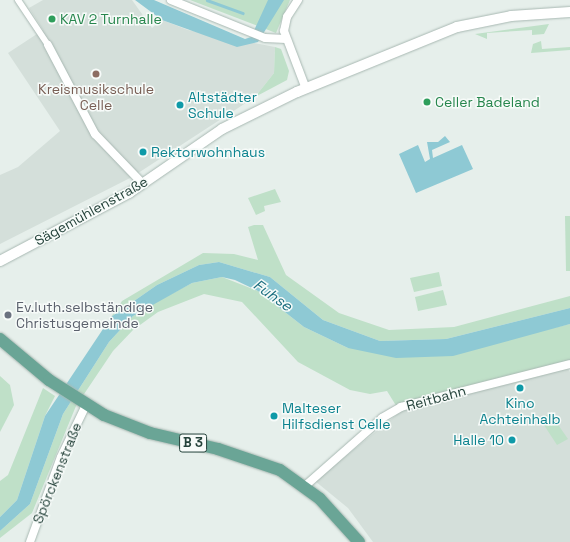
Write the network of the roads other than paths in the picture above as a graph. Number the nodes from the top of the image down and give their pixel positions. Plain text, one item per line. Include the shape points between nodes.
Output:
1 (18, 0) edge
2 (171, 0) edge
3 (298, 0) edge
4 (570, 12) edge
5 (285, 35) junction
6 (48, 45) joint
7 (306, 89) junction
8 (143, 184) junction
9 (0, 261) edge
10 (0, 339) edge
11 (570, 364) edge
12 (83, 404) junction
13 (304, 486) junction
14 (30, 542) edge
15 (359, 542) edge

1 - 6 street
2 - 5 street via 276,41
3 - 5 street via 287,17
4 - 7 street, Sägemühlenstraße via 457,27
5 - 7 street
6 - 8 street via 95,134
7 - 8 street, Sägemühlenstraße via 222,129
8 - 9 street, Sägemühlenstraße
10 - 12 main road
11 - 13 street, Reitbahn via 401,407 376,423
12 - 13 main road, B 3 via 150,433 259,461
12 - 14 street, Spörckenstraße
13 - 15 main road, B 3 via 336,513

